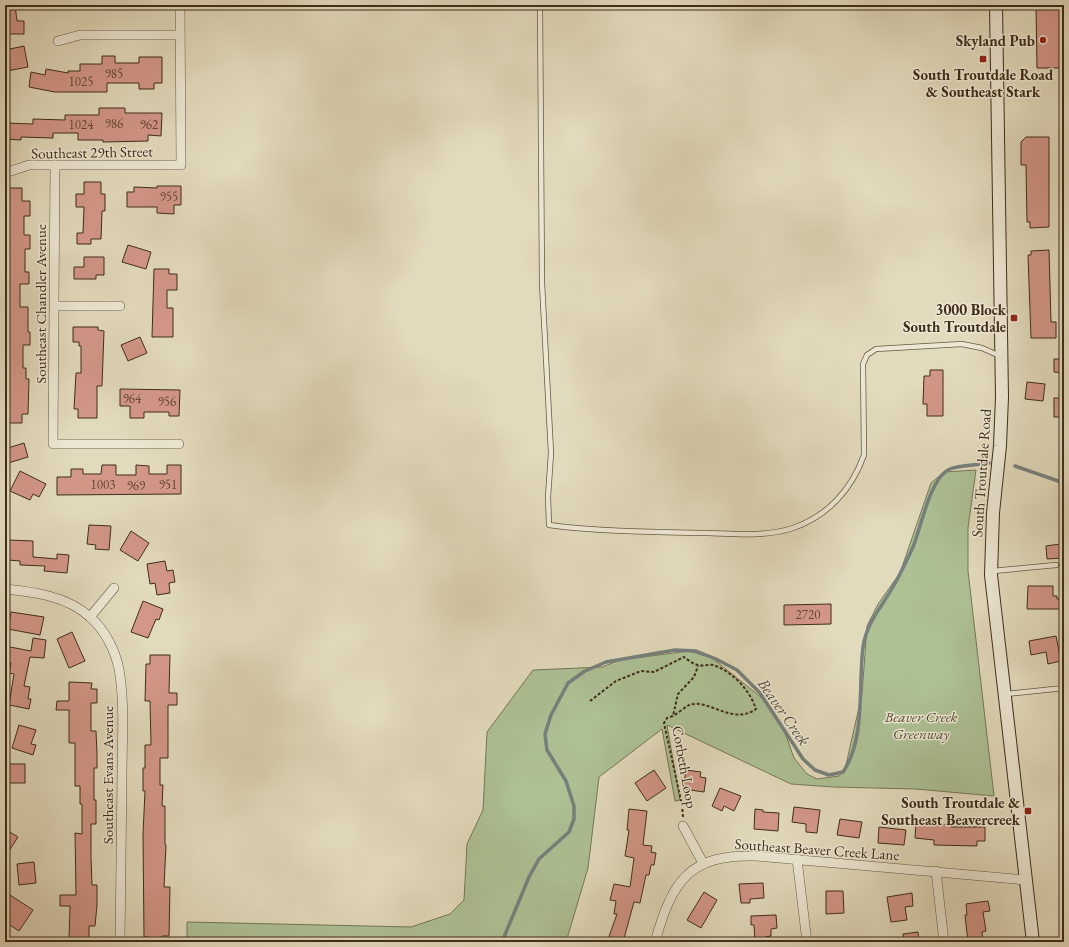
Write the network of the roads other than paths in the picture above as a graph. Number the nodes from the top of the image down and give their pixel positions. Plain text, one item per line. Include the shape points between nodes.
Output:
1 (180, 5) edge
2 (540, 5) edge
3 (996, 5) edge
4 (180, 35) junction
5 (58, 41) dead end
6 (55, 165) junction
7 (5, 173) edge
8 (55, 306) junction
9 (120, 306) dead end
10 (1002, 357) junction
11 (179, 444) dead end
12 (1056, 565) dead end
13 (991, 571) junction
14 (114, 588) dead end
15 (5, 589) edge
16 (90, 617) junction
17 (1064, 688) edge
18 (1004, 694) junction
19 (683, 826) road end
20 (797, 859) junction
21 (703, 863) junction
22 (936, 871) junction
23 (1026, 880) junction
24 (120, 942) edge
25 (654, 942) edge
26 (807, 942) edge
27 (944, 942) edge
28 (1033, 942) edge

1 - 4 street
2 - 10 lane via 542,283 551,453 549,525 594,531 732,534 771,534 794,528 814,518 832,504 848,488 859,467 864,455 863,364 867,355 876,349 962,344 982,348
3 - 10 main road, South Troutdale Road
4 - 5 street via 80,35
4 - 6 street, Southeast 29th Street via 181,165
6 - 7 street, Southeast 29th Street via 29,165
6 - 8 street, Southeast Chandler Avenue
8 - 9 street
8 - 11 street, Southeast Chandler Avenue via 53,444
10 - 13 main road, South Troutdale Road via 1002,422 993,513
12 - 13 lane
13 - 18 main road, South Troutdale Road
14 - 16 street
15 - 16 street, Southeast Evans Avenue via 50,596 74,606
16 - 24 street, Southeast Evans Avenue via 105,634 113,650 121,684
17 - 18 lane
18 - 23 main road, South Troutdale Road
19 - 21 street
20 - 21 street, Southeast Beaver Creek Lane via 742,855
20 - 22 street, Southeast Beaver Creek Lane
20 - 26 street
21 - 25 street, Southeast Beaver Creek Lane via 681,880 672,894
22 - 23 street, Southeast Beaver Creek Lane
22 - 27 street
23 - 28 main road, South Troutdale Road

